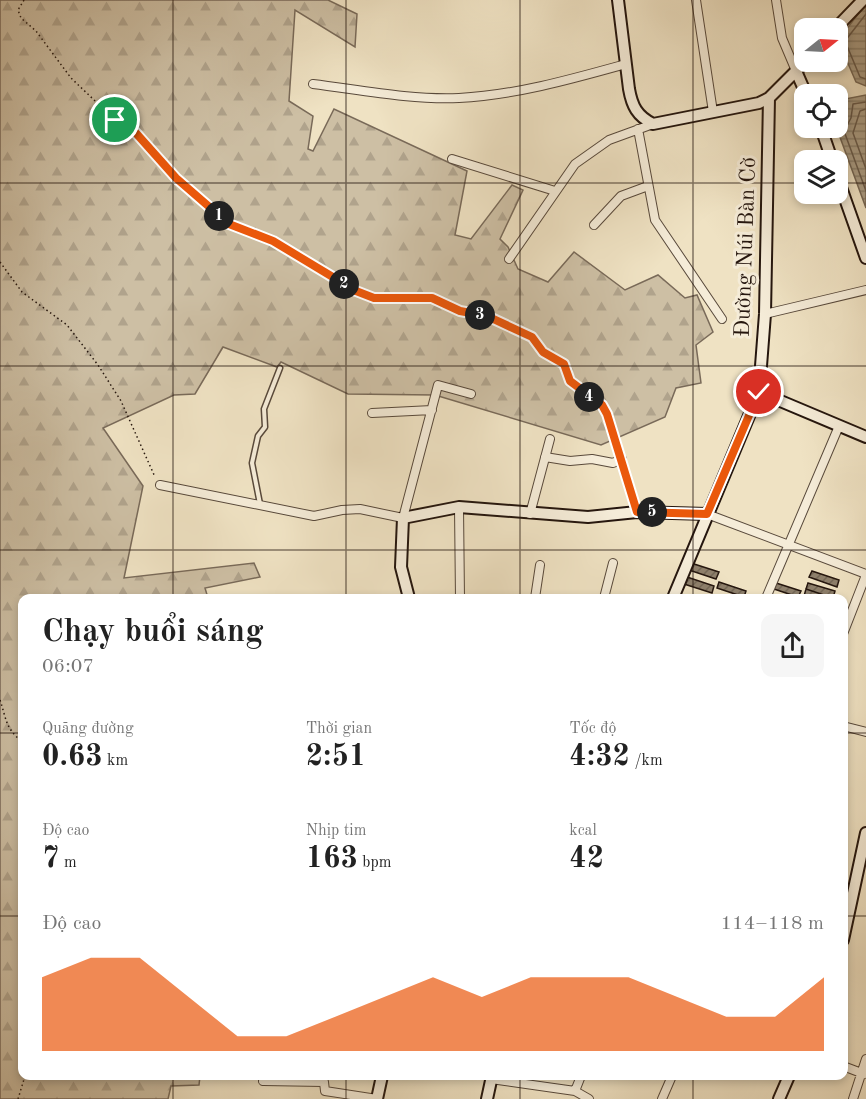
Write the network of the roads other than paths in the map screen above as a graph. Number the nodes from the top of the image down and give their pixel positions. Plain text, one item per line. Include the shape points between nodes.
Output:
1 (618, 0) edge
2 (696, 0) edge
3 (776, 0) edge
4 (863, 0) edge
5 (846, 18) edge
6 (626, 64) junction
7 (794, 66) edge
8 (795, 72) edge
9 (313, 84) dead end
10 (769, 98) junction
11 (713, 112) junction
12 (653, 124) junction
13 (638, 129) junction
14 (452, 159) dead end
15 (648, 186) junction
16 (555, 191) junction
17 (847, 204) edge
18 (594, 225) dead end
19 (866, 258) edge
20 (509, 259) dead end
21 (866, 290) edge
22 (765, 314) junction
23 (722, 319) dead end
24 (280, 368) dead end
25 (759, 392) junction
26 (471, 394) dead end
27 (432, 410) junction
28 (372, 413) dead end
29 (839, 426) junction
30 (866, 437) edge
31 (550, 439) dead end
32 (545, 457) junction
33 (622, 459) road end
34 (160, 485) road end
35 (260, 505) junction
36 (459, 507) junction
37 (530, 514) junction
38 (707, 514) junction
39 (403, 518) junction
40 (789, 544) junction
41 (613, 563) dead end
42 (540, 565) dead end
43 (866, 574) edge
44 (408, 594) edge
45 (460, 594) edge
46 (536, 594) edge
47 (605, 594) edge
48 (675, 594) edge
49 (768, 594) edge
50 (848, 621) edge
51 (848, 727) edge
52 (866, 732) edge
53 (866, 833) edge
54 (848, 917) edge
55 (866, 1059) edge
56 (848, 1068) edge
57 (864, 1074) edge
58 (263, 1080) edge
59 (381, 1080) edge
60 (490, 1080) edge
61 (509, 1080) edge
62 (580, 1080) edge
63 (670, 1080) edge
64 (787, 1080) edge
65 (576, 1091) junction
66 (377, 1099) edge
67 (487, 1099) edge
68 (589, 1099) edge
69 (662, 1099) edge
70 (779, 1099) edge
71 (853, 1099) edge

1 - 6 street
2 - 11 street
3 - 7 street via 782,38
4 - 5 street
6 - 9 street via 512,92 458,98
6 - 12 street via 632,103 640,118
8 - 10 street
10 - 11 street
10 - 22 street, Đường Núi Bàn Cờ
11 - 12 street
12 - 13 street
13 - 15 street
13 - 16 street via 609,140 574,164
14 - 16 street
15 - 18 street via 621,196
15 - 23 street via 655,220
16 - 20 street
17 - 19 street
21 - 22 street
22 - 25 street, Đường Núi Bàn Cờ
24 - 35 lane via 264,409 265,427 258,436 252,463
25 - 29 street
25 - 38 street, Đường Núi Bàn Cờ
26 - 27 street via 438,385
27 - 28 street
27 - 39 street
29 - 30 street
29 - 40 street
31 - 32 street
32 - 33 street via 613,463
32 - 37 street
34 - 35 street
35 - 39 street via 314,516 360,509
36 - 37 street
36 - 39 street
36 - 45 street
37 - 38 street
38 - 40 street
38 - 48 street, Đường Núi Bàn Cờ
39 - 44 street via 401,567
40 - 43 street
40 - 49 street
41 - 47 street
42 - 46 street
43 - 50 street
51 - 52 street
53 - 54 street
55 - 57 street
56 - 57 street
57 - 71 street
58 - 66 street via 324,1082 325,1091
59 - 66 street
60 - 67 street
61 - 65 street
62 - 65 street
63 - 69 street
64 - 70 street
65 - 68 street

